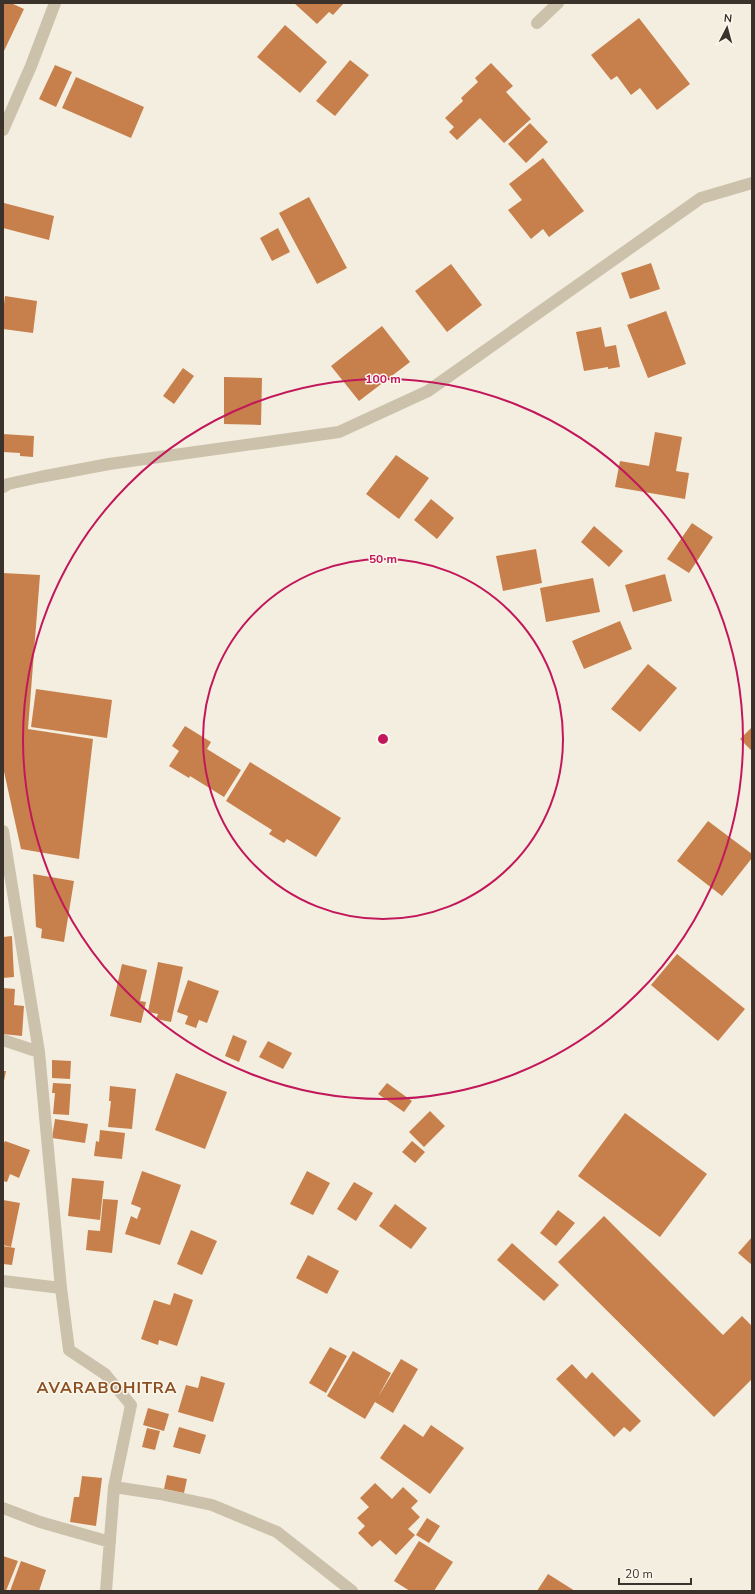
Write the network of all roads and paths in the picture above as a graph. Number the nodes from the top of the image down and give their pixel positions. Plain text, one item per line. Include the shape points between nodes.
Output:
1 (55, 3) edge
2 (558, 3) edge
3 (537, 23) dead end
4 (3, 130) edge
5 (752, 183) edge
6 (3, 487) edge
7 (3, 831) edge
8 (3, 1040) edge
9 (39, 1052) junction
10 (3, 1281) edge
11 (61, 1288) junction
12 (114, 1487) junction
13 (3, 1508) edge
14 (110, 1542) junction
15 (106, 1591) edge
16 (352, 1591) edge

1 - 4 street
2 - 3 street
5 - 6 street via 701,198 428,391 339,432 109,464
7 - 9 street
8 - 9 street
9 - 11 street
10 - 11 street
11 - 12 street via 69,1350 105,1374 131,1405
12 - 14 street
12 - 16 street via 212,1505 277,1532
13 - 14 street via 40,1522
14 - 15 street

